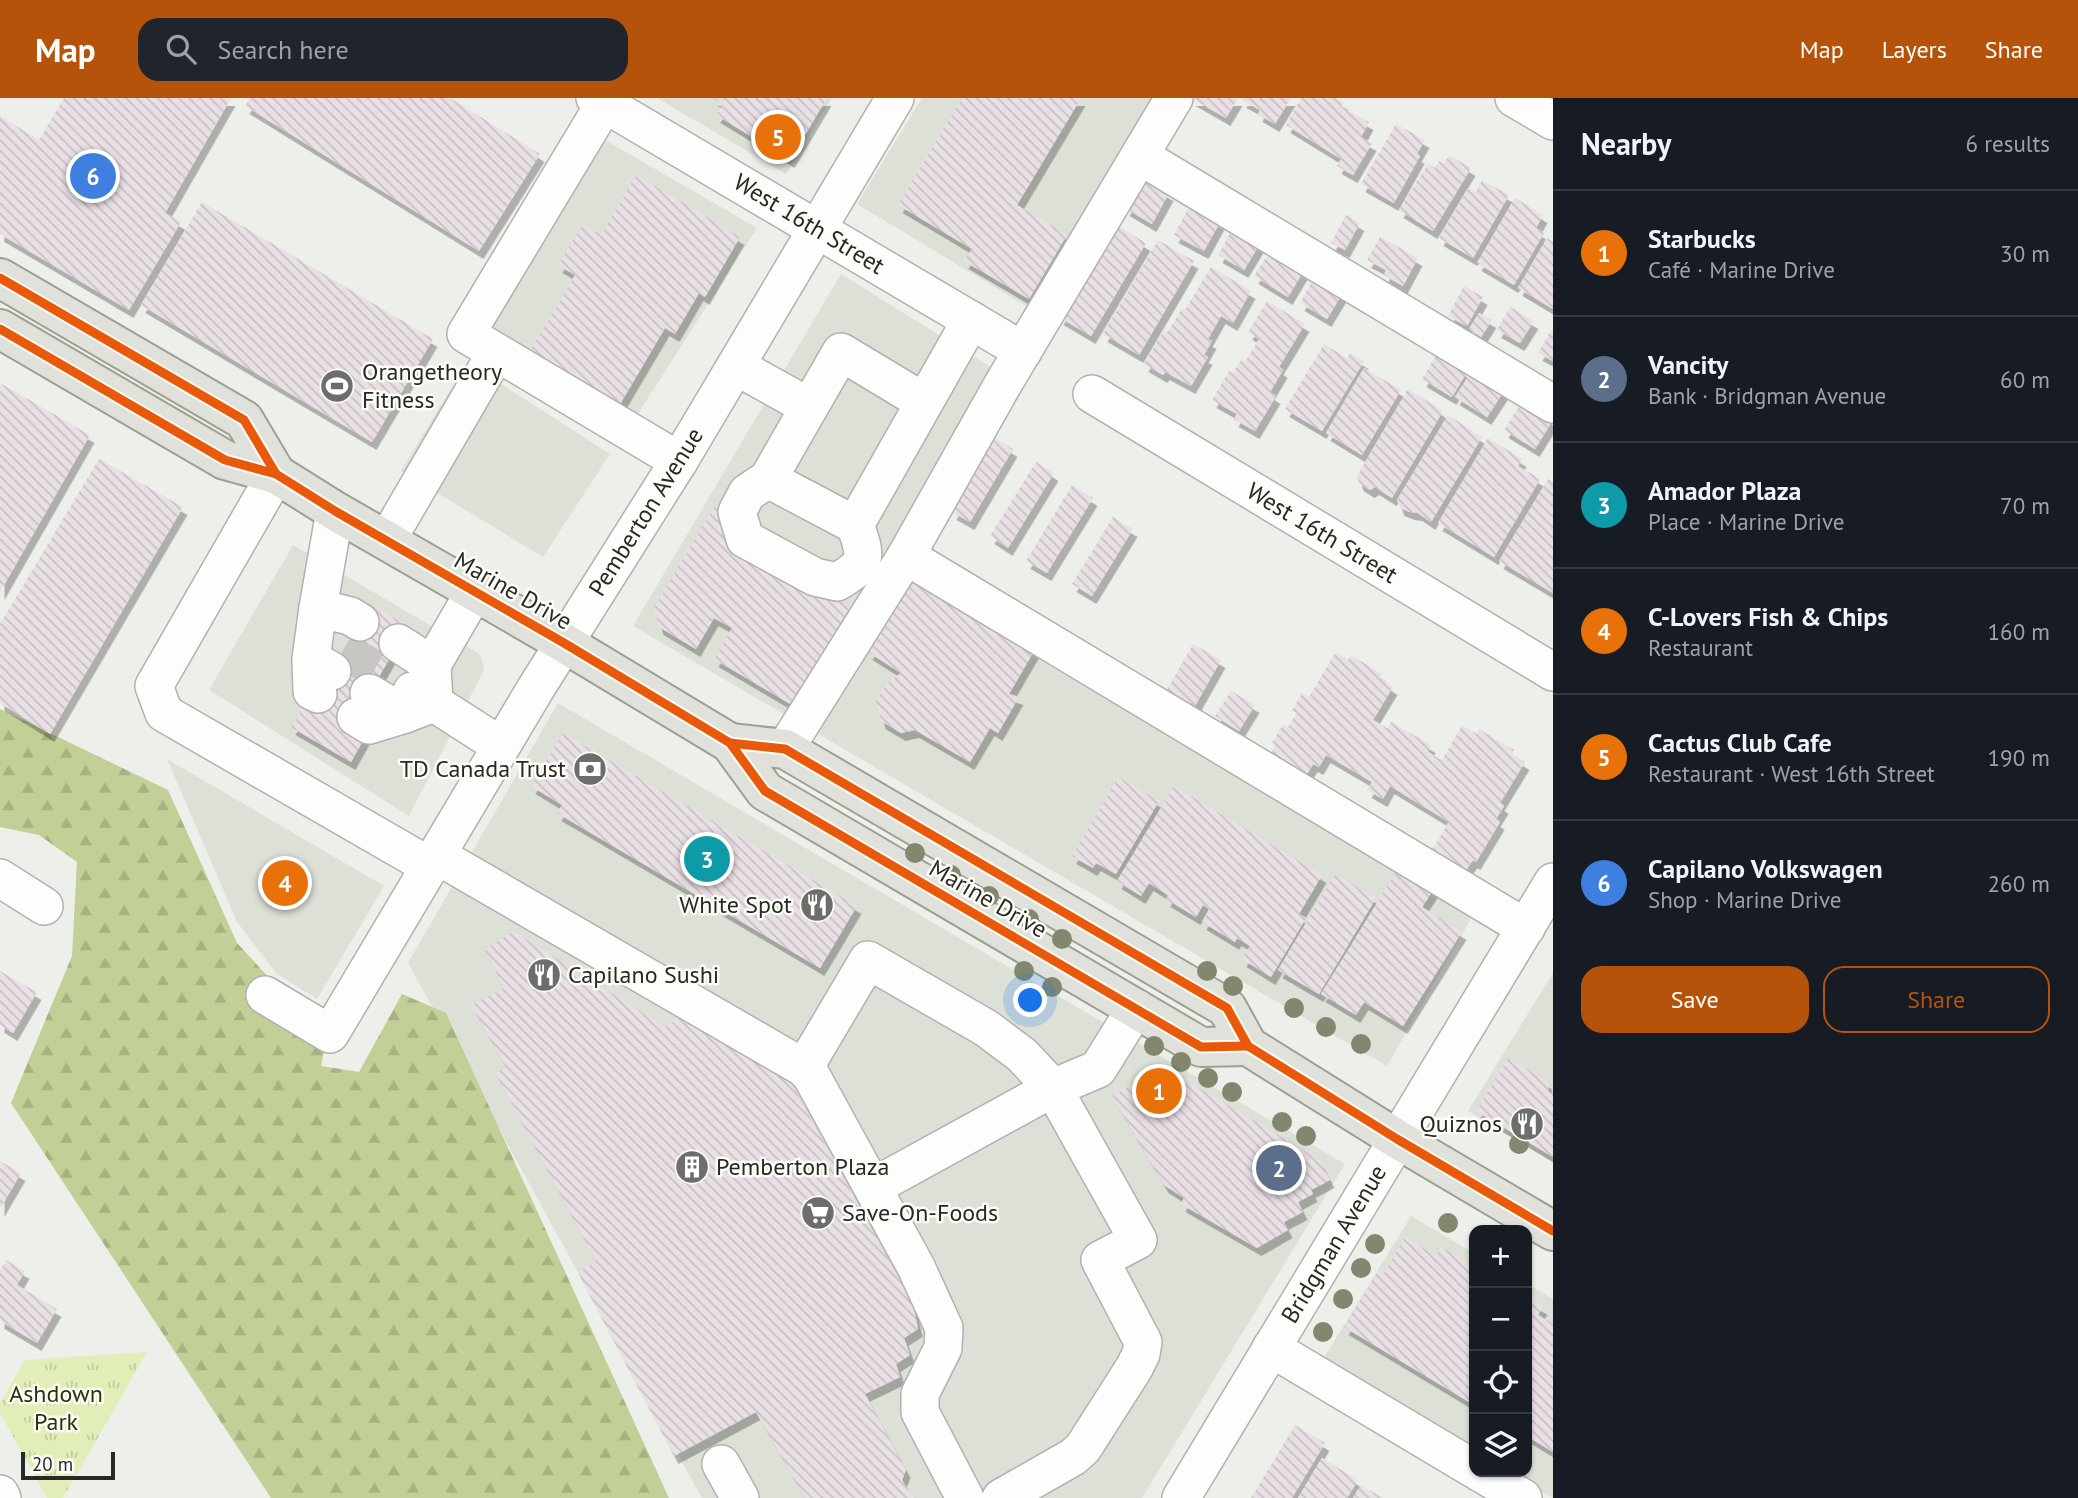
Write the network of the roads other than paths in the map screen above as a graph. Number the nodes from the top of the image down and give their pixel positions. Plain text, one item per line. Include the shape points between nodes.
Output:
1 (895, 98) edge
2 (1174, 98) edge
3 (1514, 98) edge
4 (602, 100) edge
5 (1553, 121) edge
6 (1140, 156) junction
7 (818, 228) junction
8 (0, 278) edge
9 (971, 320) junction
10 (0, 329) edge
11 (1023, 351) junction
12 (496, 353) junction
13 (736, 366) junction
14 (1092, 394) dead end
15 (924, 402) junction
16 (1553, 404) edge
17 (809, 407) junction
18 (679, 461) junction
19 (276, 474) junction
20 (768, 479) junction
21 (335, 511) junction
22 (855, 525) junction
23 (387, 540) junction
24 (906, 556) junction
25 (475, 591) junction
26 (564, 643) junction
27 (328, 648) dead end
28 (432, 665) junction
29 (1553, 672) edge
30 (376, 682) junction
31 (420, 709) junction
32 (730, 743) junction
33 (501, 746) junction
34 (786, 748) junction
35 (434, 861) junction
36 (0, 878) edge
37 (1553, 882) edge
38 (44, 906) dead end
39 (1526, 928) junction
40 (265, 995) dead end
41 (1136, 1008) junction
42 (1248, 1046) junction
43 (804, 1068) junction
44 (1054, 1088) junction
45 (1397, 1139) junction
46 (873, 1187) junction
47 (1553, 1231) edge
48 (1271, 1348) junction
49 (721, 1464) dead end
50 (1469, 1466) edge
51 (1487, 1477) edge
52 (740, 1498) edge
53 (965, 1498) edge
54 (1001, 1498) edge
55 (1181, 1498) edge
56 (1523, 1498) edge

1 - 7 street, Pemberton Avenue
2 - 6 street
3 - 5 street
4 - 7 street, West 16th Street
4 - 12 street via 466,334
6 - 11 street
6 - 16 street
7 - 9 street, West 16th Street
7 - 13 street, Pemberton Avenue
8 - 19 main road, Marine Drive via 244,420
9 - 11 street, West 16th Street
9 - 15 street
10 - 19 main road, Marine Drive via 225,460
11 - 24 street
12 - 18 street
12 - 23 street
13 - 17 street
13 - 18 street, Pemberton Avenue
14 - 29 street, West 16th Street
15 - 17 street via 841,352
15 - 22 street
17 - 20 street
18 - 26 street, Pemberton Avenue
19 - 21 main road, Marine Drive
19 - 35 street via 154,686 164,713
20 - 22 street
20 - 22 street via 747,493 737,512 746,540 815,577 837,582 863,562 864,548
21 - 23 main road, Marine Drive
21 - 27 street
23 - 25 main road, Marine Drive
24 - 34 street
24 - 39 street
25 - 26 main road, Marine Drive
25 - 28 street
26 - 32 main road, Marine Drive
26 - 33 street, Pemberton Avenue
28 - 30 street
28 - 31 street
30 - 31 street
30 - 31 street via 369,724
31 - 33 street
32 - 34 main road, Marine Drive
32 - 41 main road, Marine Drive via 765,791
33 - 35 street, Pemberton Avenue
34 - 42 main road, Marine Drive via 1227,1008
35 - 40 street, Pemberton Avenue via 330,1034
35 - 43 street
36 - 38 street
37 - 39 street, Bridgman Avenue
39 - 45 street, Bridgman Avenue
41 - 42 main road, Marine Drive via 1201,1047
41 - 44 street via 1098,1069
42 - 45 main road, Marine Drive
43 - 44 street via 868,960 986,1028 1022,1055
43 - 46 street
44 - 46 street
44 - 54 street via 1138,1240 1100,1261 1143,1342 1141,1354 1073,1457
45 - 47 main road, Marine Drive
45 - 48 street, Bridgman Avenue
46 - 53 street via 944,1328 943,1348 920,1394 920,1412
48 - 50 street
48 - 55 street, Bridgman Avenue
49 - 52 street
51 - 56 street

